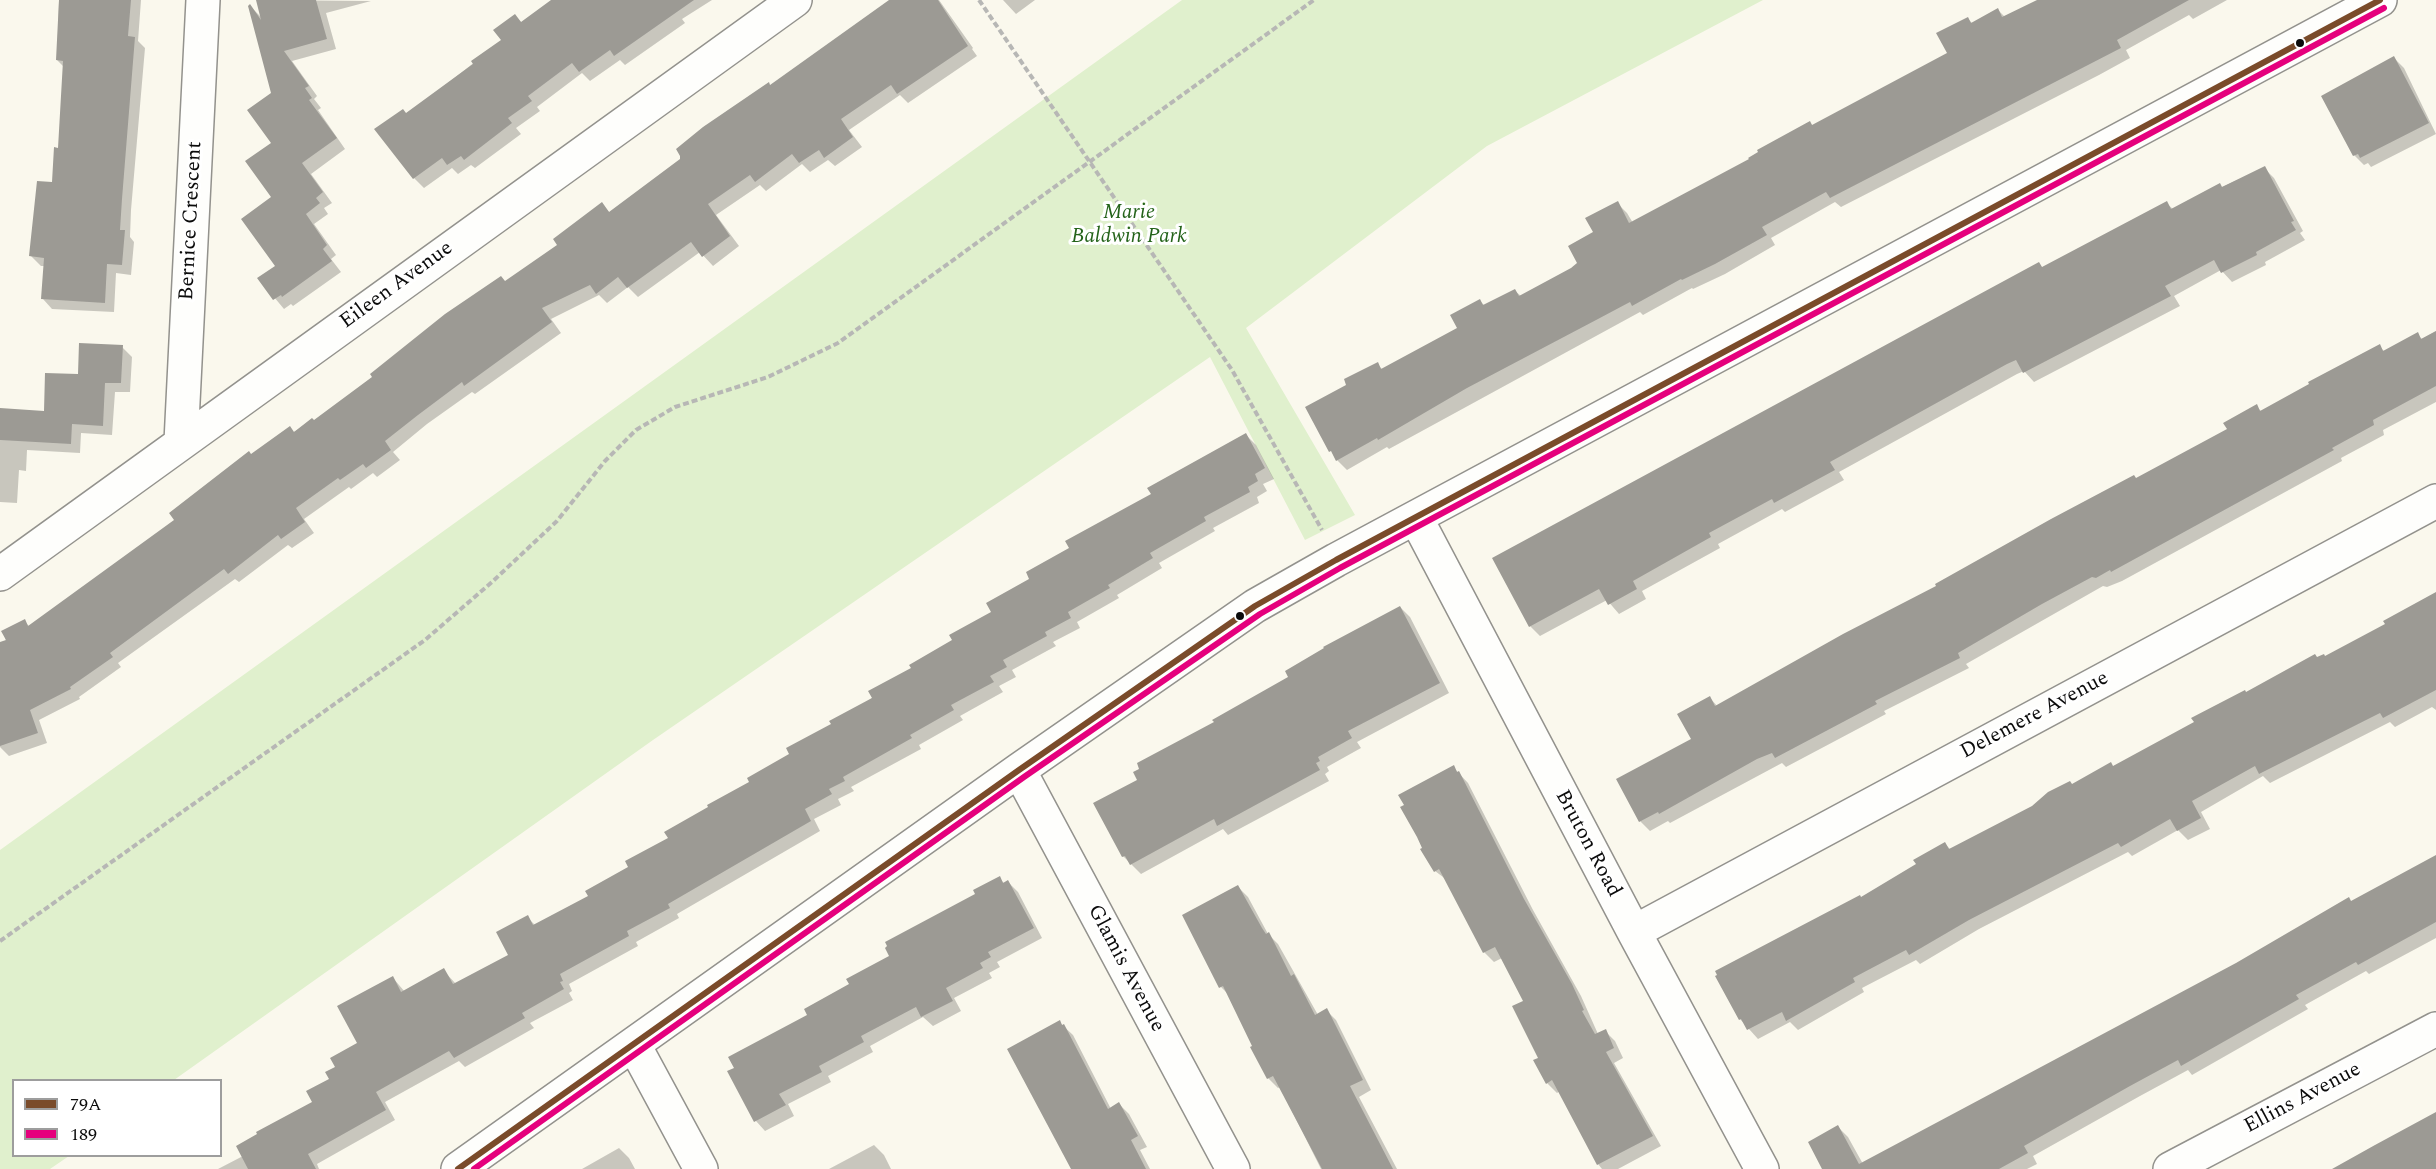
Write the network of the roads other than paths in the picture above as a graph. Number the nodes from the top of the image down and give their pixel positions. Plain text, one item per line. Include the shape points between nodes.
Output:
1 (203, 0) edge
2 (795, 0) edge
3 (2380, 0) edge
4 (181, 442) junction
5 (2436, 501) edge
6 (1416, 518) junction
7 (0, 574) edge
8 (1018, 770) junction
9 (1634, 932) junction
10 (2436, 1029) edge
11 (634, 1045) junction
12 (458, 1169) edge
13 (701, 1169) edge
14 (1233, 1169) edge
15 (1762, 1169) edge
16 (2170, 1169) edge

1 - 4 street, Bernice Crescent
2 - 4 street, Eileen Avenue
3 - 6 street
4 - 7 street, Eileen Avenue
5 - 9 street, Delemere Avenue
6 - 8 street via 1255,606
6 - 9 street, Bruton Road
8 - 11 street
8 - 14 street, Glamis Avenue
9 - 15 street, Bruton Road
10 - 16 street, Ellins Avenue
11 - 12 street
11 - 13 street

